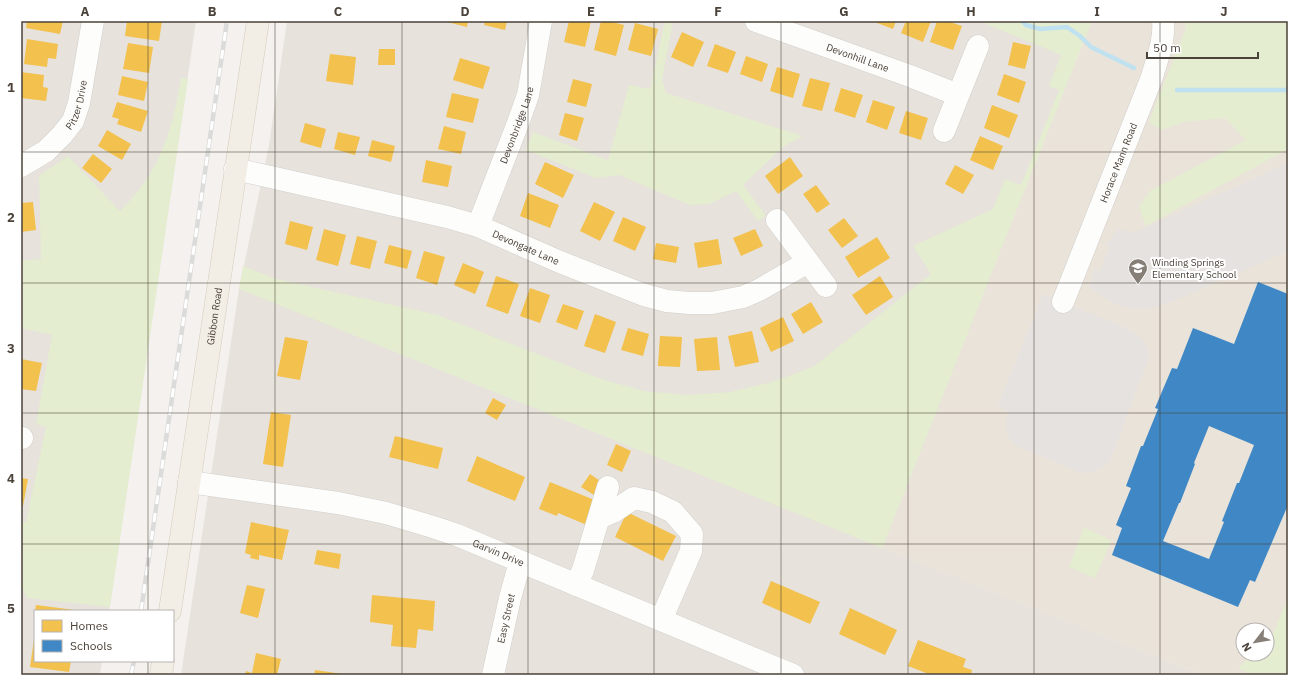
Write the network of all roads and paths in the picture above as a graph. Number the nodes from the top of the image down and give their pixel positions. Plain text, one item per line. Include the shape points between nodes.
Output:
1 (93, 21) edge
2 (258, 21) edge
3 (542, 21) edge
4 (756, 21) edge
5 (1163, 21) edge
6 (978, 46) dead end
7 (958, 95) junction
8 (944, 131) dead end
9 (21, 166) edge
10 (235, 169) junction
11 (777, 220) dead end
12 (478, 226) junction
13 (808, 262) junction
14 (826, 286) dead end
15 (1063, 302) dead end
16 (189, 482) junction
17 (608, 487) dead end
18 (599, 518) junction
19 (520, 562) junction
20 (576, 585) junction
21 (170, 610) edge
22 (661, 620) junction
23 (163, 662) edge
24 (161, 675) edge
25 (493, 675) edge
26 (793, 675) edge

1 - 9 street, Pitzer Drive via 79,103 73,121 46,151
2 - 10 main road, Gibbon Road
3 - 12 street, Devonbridge Lane via 528,95
4 - 7 street, Devonhill Lane
5 - 15 street, Horace Mann Road via 1160,49 1152,77
6 - 7 street
7 - 8 street
10 - 12 street, Devongate Lane
10 - 16 main road, Gibbon Road
11 - 13 street
12 - 13 street, Devongate Lane via 644,296 667,301 712,303 743,297
13 - 14 street
16 - 19 street, Garvin Drive via 338,503 386,513 434,527
16 - 21 main road, Gibbon Road
17 - 18 street
18 - 20 street
18 - 22 street via 634,498 652,502 673,512 692,534 691,551
19 - 20 street, Garvin Drive
19 - 25 street, Easy Street
20 - 22 street, Garvin Drive
22 - 26 street, Garvin Drive
23 - 24 main road

